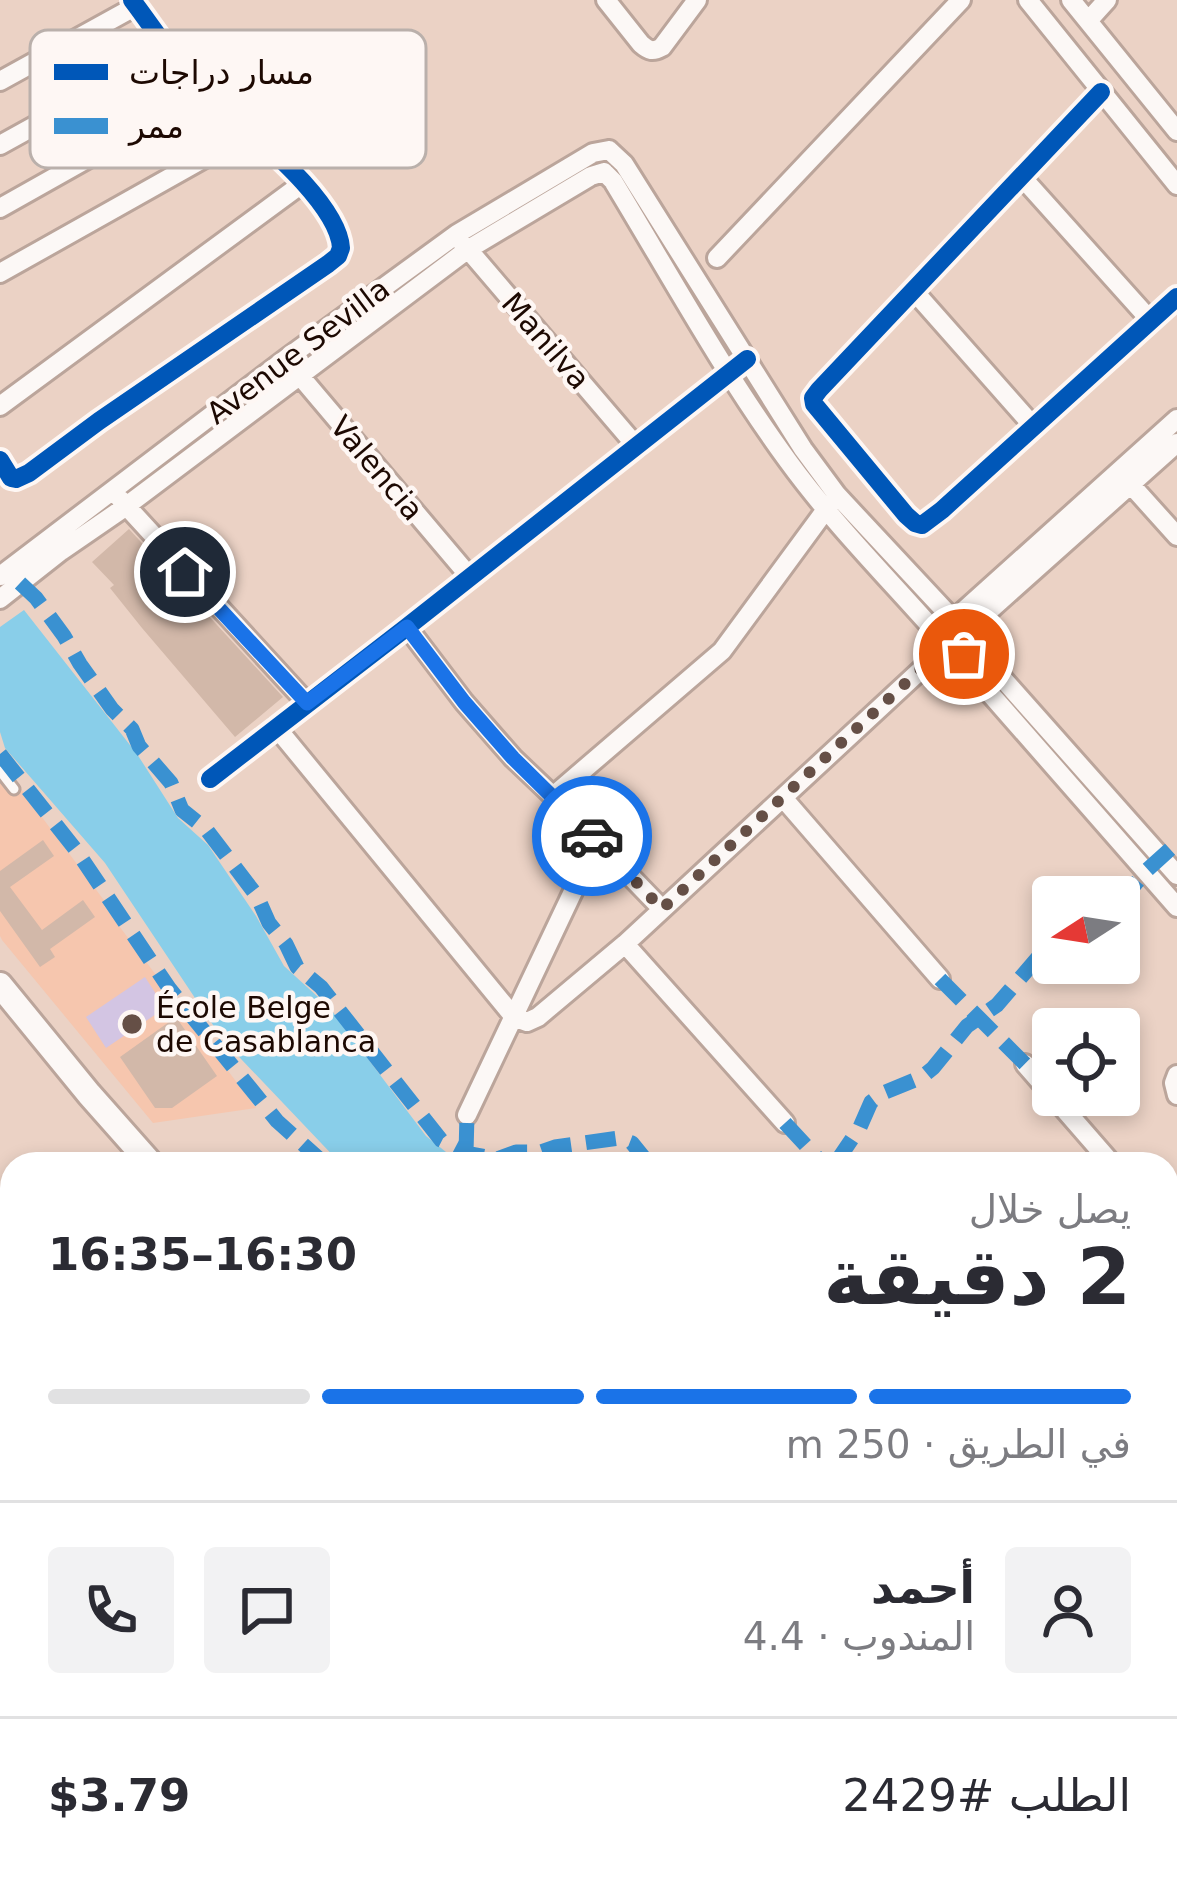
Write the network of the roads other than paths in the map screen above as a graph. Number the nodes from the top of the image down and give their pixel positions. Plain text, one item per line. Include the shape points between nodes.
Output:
1 (606, 0) edge
2 (698, 0) edge
3 (961, 0) edge
4 (1028, 0) edge
5 (1071, 0) edge
6 (1107, 0) edge
7 (134, 3) edge
8 (1088, 21) junction
9 (88, 30) edge
10 (154, 30) edge
11 (1119, 60) junction
12 (30, 64) edge
13 (1133, 77) junction
14 (0, 81) edge
15 (1100, 91) junction
16 (30, 128) edge
17 (1177, 131) edge
18 (0, 145) edge
19 (610, 150) junction
20 (71, 168) edge
21 (186, 168) edge
22 (287, 168) edge
23 (604, 172) junction
24 (1021, 176) junction
25 (303, 183) junction
26 (1177, 185) edge
27 (0, 208) edge
28 (462, 242) junction
29 (717, 258) dead end
30 (0, 273) edge
31 (913, 290) junction
32 (1177, 297) edge
33 (1151, 321) junction
34 (286, 358) junction
35 (746, 359) junction
36 (730, 374) junction
37 (300, 376) junction
38 (0, 406) edge
39 (1177, 419) edge
40 (1034, 427) junction
41 (1177, 443) edge
42 (637, 447) junction
43 (0, 460) edge
44 (1126, 480) junction
45 (119, 499) junction
46 (831, 502) junction
47 (1177, 536) edge
48 (0, 576) edge
49 (470, 577) junction
50 (0, 598) edge
51 (407, 627) junction
52 (931, 627) junction
53 (958, 635) junction
54 (307, 703) junction
55 (276, 728) junction
56 (0, 771) edge
57 (210, 779) dead end
58 (14, 790) dead end
59 (553, 796) junction
60 (784, 799) junction
61 (597, 841) junction
62 (1177, 875) edge
63 (1177, 907) edge
64 (662, 909) junction
65 (625, 944) junction
66 (940, 979) dead end
67 (0, 985) edge
68 (514, 1017) junction
69 (1025, 1064) dead end
70 (1177, 1075) edge
71 (1177, 1095) edge
72 (466, 1115) dead end
73 (785, 1124) dead end
74 (140, 1152) edge
75 (1102, 1152) edge

1 - 2 street via 655,51
3 - 29 street
4 - 15 street
5 - 8 street
6 - 8 street
7 - 9 street
7 - 10 street
8 - 11 street
11 - 13 street
11 - 15 street
12 - 14 street
13 - 15 street
13 - 17 street
15 - 24 street
15 - 26 street
16 - 18 street
19 - 23 street
19 - 28 street, Avenue Sevilla
19 - 35 street
20 - 27 street
21 - 30 street
22 - 25 street
23 - 28 street, Avenue Sevilla
23 - 36 street
24 - 31 street
24 - 33 street
25 - 38 street
25 - 43 street via 334,220 338,256 29,473 11,478
28 - 34 street, Avenue Sevilla
28 - 37 street, Avenue Sevilla
28 - 42 street, Manilva
31 - 40 street
31 - 40 street via 814,398 906,515 926,524
32 - 33 street
33 - 40 street
34 - 37 street, Valencia
34 - 45 street, Avenue Sevilla
35 - 36 street
35 - 46 street
36 - 42 street
36 - 46 street via 787,460
37 - 45 street, Avenue Sevilla
37 - 49 street, Valencia
39 - 44 street
41 - 44 street
42 - 49 street
44 - 47 street
44 - 53 street
45 - 48 street, Avenue Sevilla
45 - 50 street, Avenue Sevilla
45 - 54 street
46 - 52 street
46 - 53 street
46 - 59 street via 722,651
49 - 51 street
51 - 54 street
51 - 59 street
52 - 53 street via 935,620
52 - 53 street via 930,642
53 - 60 street
53 - 62 street
53 - 63 street
54 - 55 street
55 - 57 street
55 - 68 street
56 - 58 lane
59 - 61 street
60 - 64 street
60 - 66 street
61 - 64 street
61 - 68 street
64 - 65 street
65 - 68 street via 538,1017
65 - 73 street
67 - 74 street
68 - 72 street
69 - 75 street
70 - 71 street

